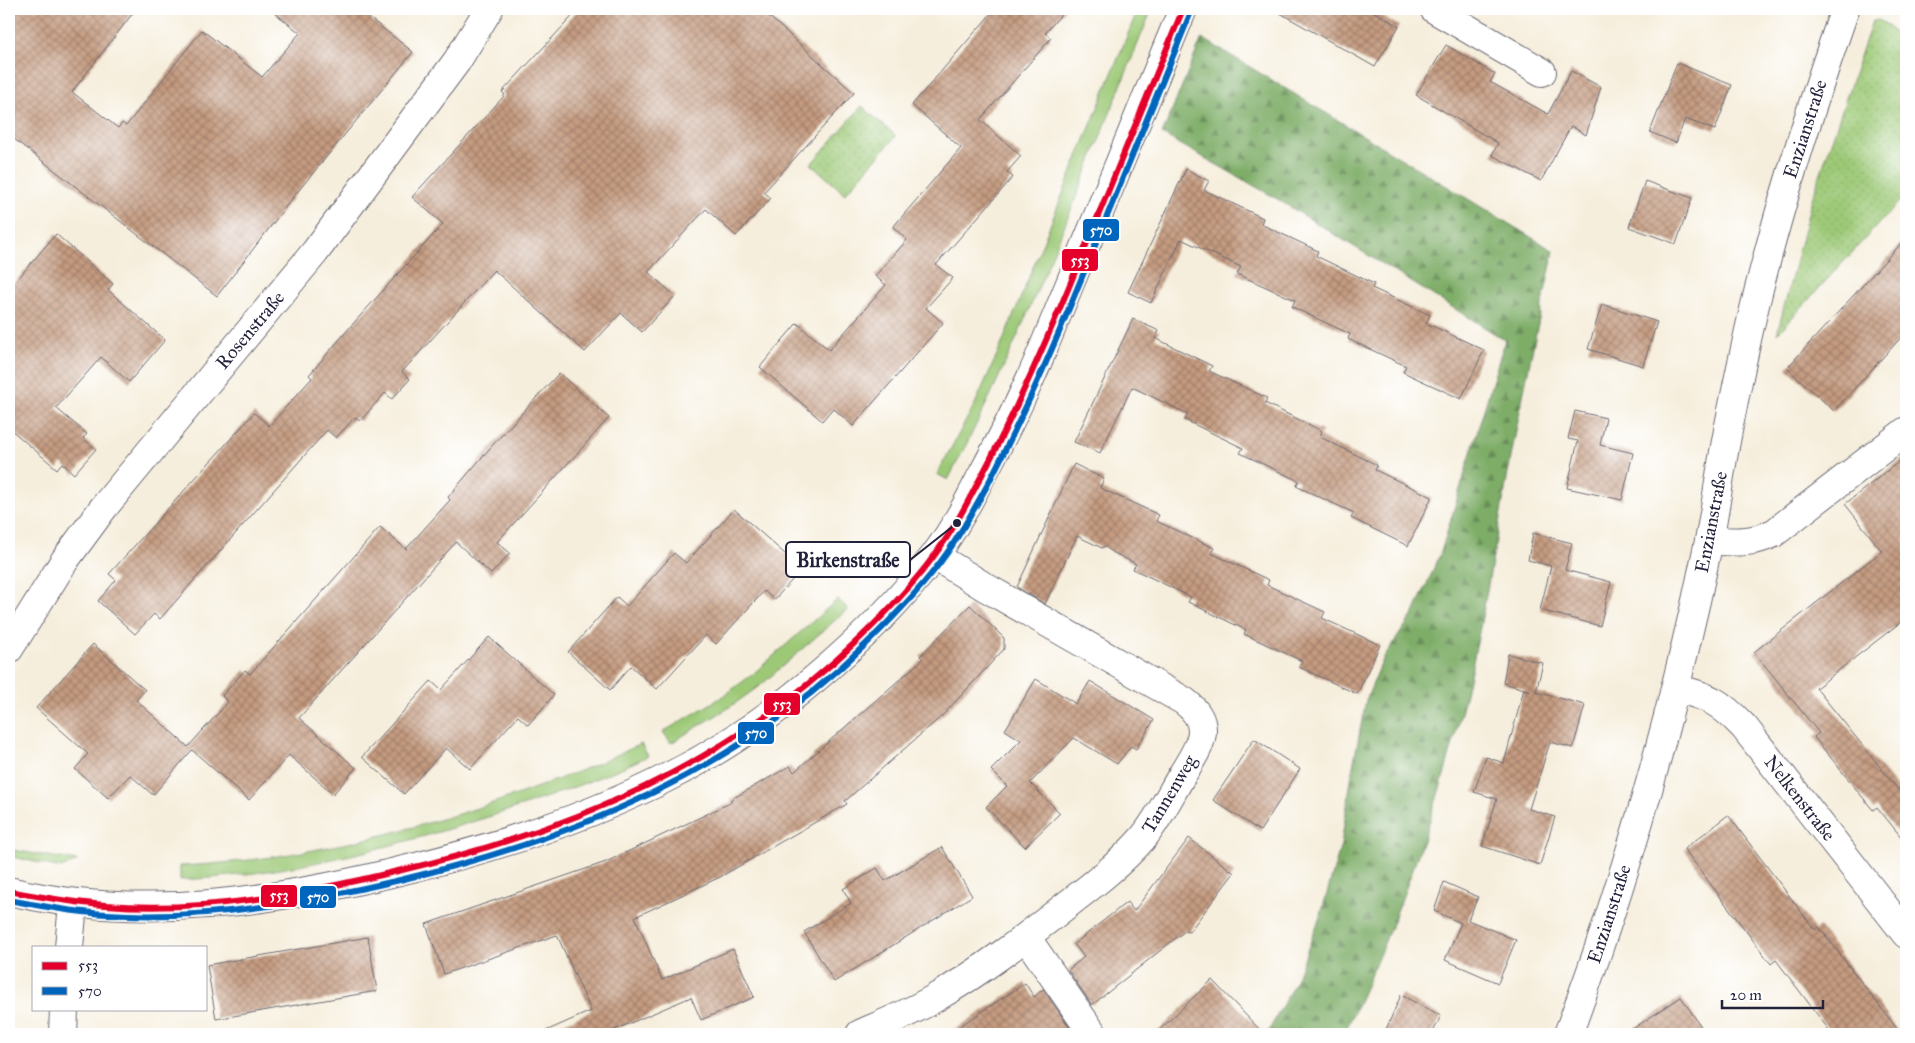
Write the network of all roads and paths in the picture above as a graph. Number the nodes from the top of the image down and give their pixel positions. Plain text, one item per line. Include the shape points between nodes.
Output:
1 (490, 9) edge
2 (1183, 9) edge
3 (1434, 9) edge
4 (1845, 9) edge
5 (1542, 72) dead end
6 (1906, 431) edge
7 (1709, 540) junction
8 (935, 556) junction
9 (9, 649) edge
10 (1675, 688) junction
11 (9, 891) edge
12 (73, 904) junction
13 (1906, 934) edge
14 (1026, 937) junction
15 (69, 946) edge
16 (64, 1010) edge
17 (63, 1034) edge
18 (860, 1034) edge
19 (1093, 1034) edge
20 (1568, 1034) edge

1 - 9 street, Rosenstraße via 456,61 315,252 104,507 65,560
2 - 8 street via 1014,417 957,523
3 - 5 street
4 - 7 street, Enzianstraße via 1784,193 1750,324 1726,436
6 - 7 street via 1774,533 1759,540 1741,542
7 - 10 street, Enzianstraße
8 - 12 street via 876,621 778,708 740,736 682,770 629,795 492,846 395,873 306,892 245,902 185,906
8 - 14 street, Tannenweg via 1184,701 1197,711 1202,722 1202,736 1193,756 1142,838 1111,869
10 - 13 street, Nelkenstraße via 1706,696 1725,707 1744,727
10 - 20 street, Enzianstraße via 1606,927
11 - 12 street
12 - 15 street
14 - 18 street, Tannenweg via 934,999
14 - 19 street
16 - 17 street

